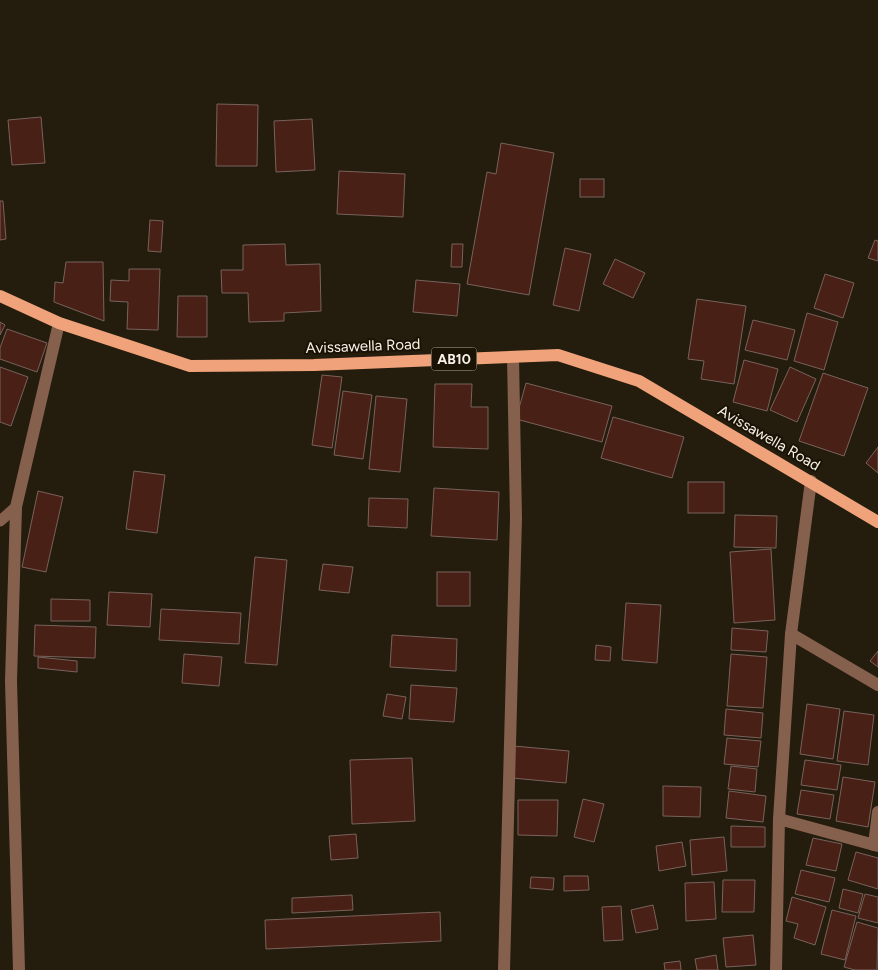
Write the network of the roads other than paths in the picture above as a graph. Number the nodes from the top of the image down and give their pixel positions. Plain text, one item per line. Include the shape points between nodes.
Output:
1 (0, 296) edge
2 (59, 324) junction
3 (513, 357) junction
4 (811, 481) junction
5 (16, 507) junction
6 (0, 521) edge
7 (878, 522) edge
8 (790, 634) junction
9 (6, 680) edge
10 (878, 685) edge
11 (878, 812) edge
12 (779, 820) junction
13 (876, 846) edge
14 (780, 969) edge
15 (19, 970) edge
16 (504, 970) edge

1 - 2 main road, Avissawella Road / AB10
2 - 3 main road, Avissawella Road / AB10 via 190,366
2 - 5 street
3 - 4 main road, Avissawella Road / AB10 via 558,355 639,381
3 - 16 street via 516,518
4 - 7 main road, Avissawella Road / AB10
4 - 8 street
5 - 6 lane
5 - 9 street
8 - 10 street
8 - 12 street
9 - 15 street
11 - 13 street
12 - 13 street
12 - 14 street

